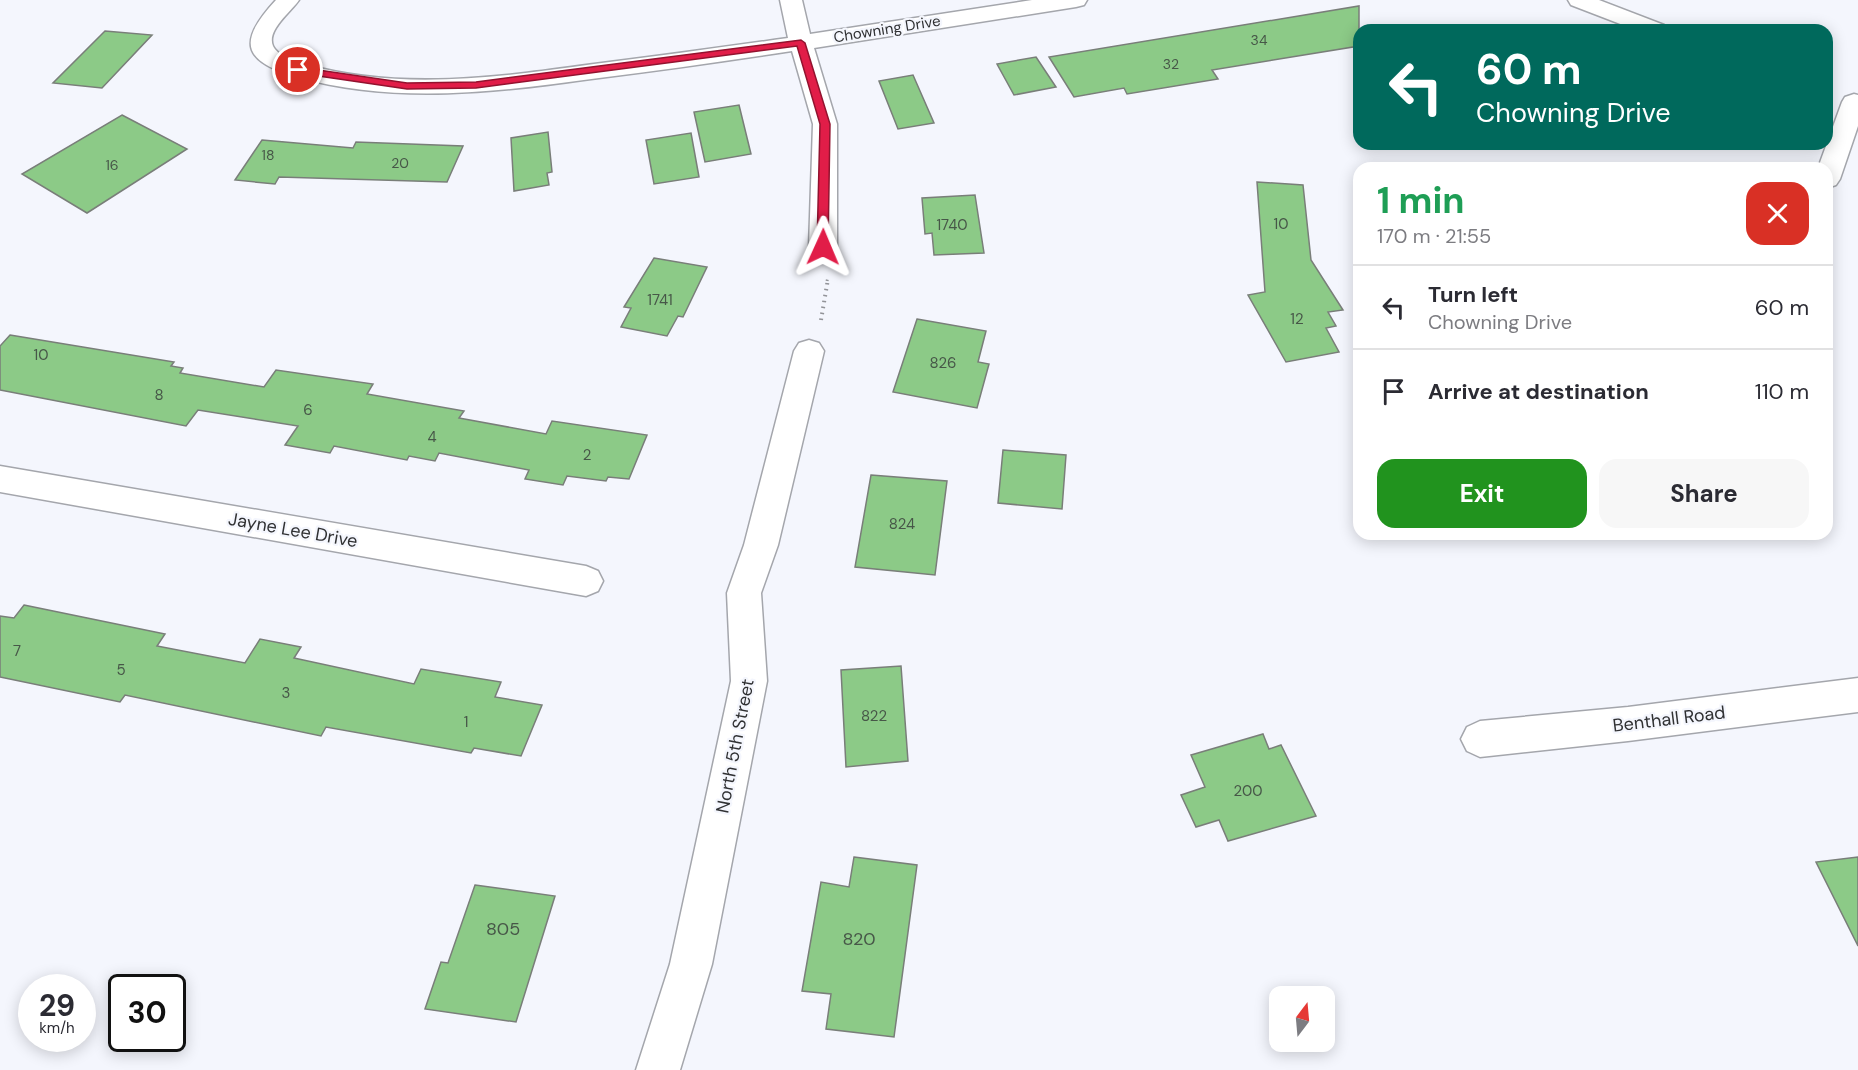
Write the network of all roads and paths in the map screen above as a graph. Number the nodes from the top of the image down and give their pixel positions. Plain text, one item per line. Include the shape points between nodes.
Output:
1 (288, 0) edge
2 (792, 0) edge
3 (1076, 0) edge
4 (1580, 0) edge
5 (1641, 24) edge
6 (801, 43) junction
7 (1849, 100) edge
8 (1832, 162) edge
9 (823, 247) joint
10 (809, 351) joint
11 (0, 479) edge
12 (586, 581) dead end
13 (1858, 695) edge
14 (1480, 739) dead end
15 (658, 1070) edge

1 - 6 street, Chowning Drive via 261,37 261,48 269,57 281,65 317,75 407,86 508,82
2 - 6 street
3 - 6 street, Chowning Drive
4 - 5 street
6 - 9 street via 825,124
7 - 8 street
9 - 10 path via 830,267 820,314 823,331
10 - 15 street, North 5th Street via 761,546 744,593 749,681 691,964
11 - 12 street, Jayne Lee Drive
13 - 14 street, Benthall Road

